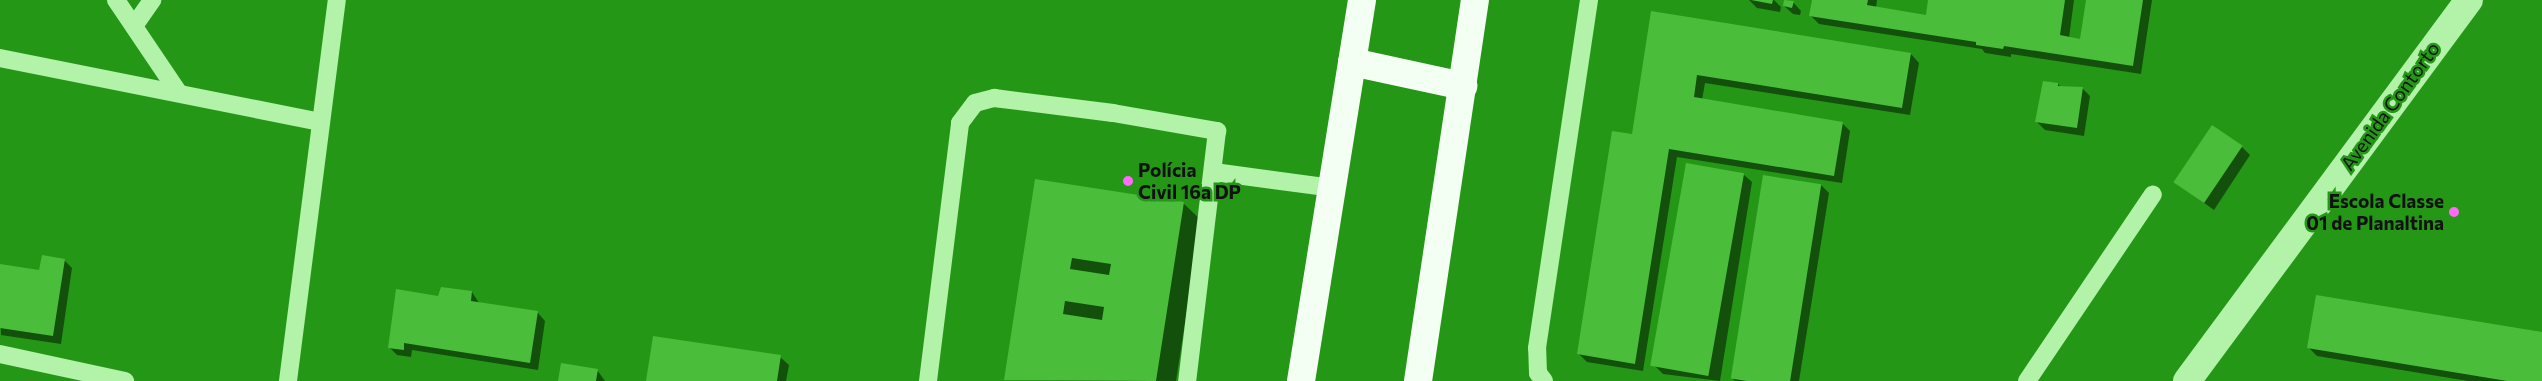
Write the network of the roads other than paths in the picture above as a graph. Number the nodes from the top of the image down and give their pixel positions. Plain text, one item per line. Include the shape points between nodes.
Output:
1 (116, 0) edge
2 (152, 0) edge
3 (337, 0) edge
4 (1362, 0) edge
5 (1475, 0) edge
6 (1589, 0) edge
7 (2469, 0) edge
8 (134, 26) junction
9 (0, 58) edge
10 (1352, 62) junction
11 (1464, 86) junction
12 (178, 92) junction
13 (320, 122) junction
14 (1214, 172) junction
15 (1332, 188) junction
16 (2153, 194) dead end
17 (0, 354) edge
18 (125, 381) edge
19 (288, 381) edge
20 (928, 381) edge
21 (1187, 381) edge
22 (1301, 381) edge
23 (1418, 381) edge
24 (1544, 381) edge
25 (2027, 381) edge
26 (2187, 381) edge

1 - 8 lane
2 - 8 lane
3 - 13 lane
4 - 10 main road
5 - 11 main road
6 - 24 lane via 1537,348 1538,373
7 - 26 street, Avenida Contorto
8 - 12 lane
9 - 12 lane
10 - 11 main road
10 - 15 main road
11 - 23 main road
12 - 13 lane
13 - 19 lane
14 - 15 lane
14 - 20 lane via 1217,131 1113,113 994,98 975,103 960,123
14 - 21 lane
15 - 22 main road
16 - 25 lane
17 - 18 lane

